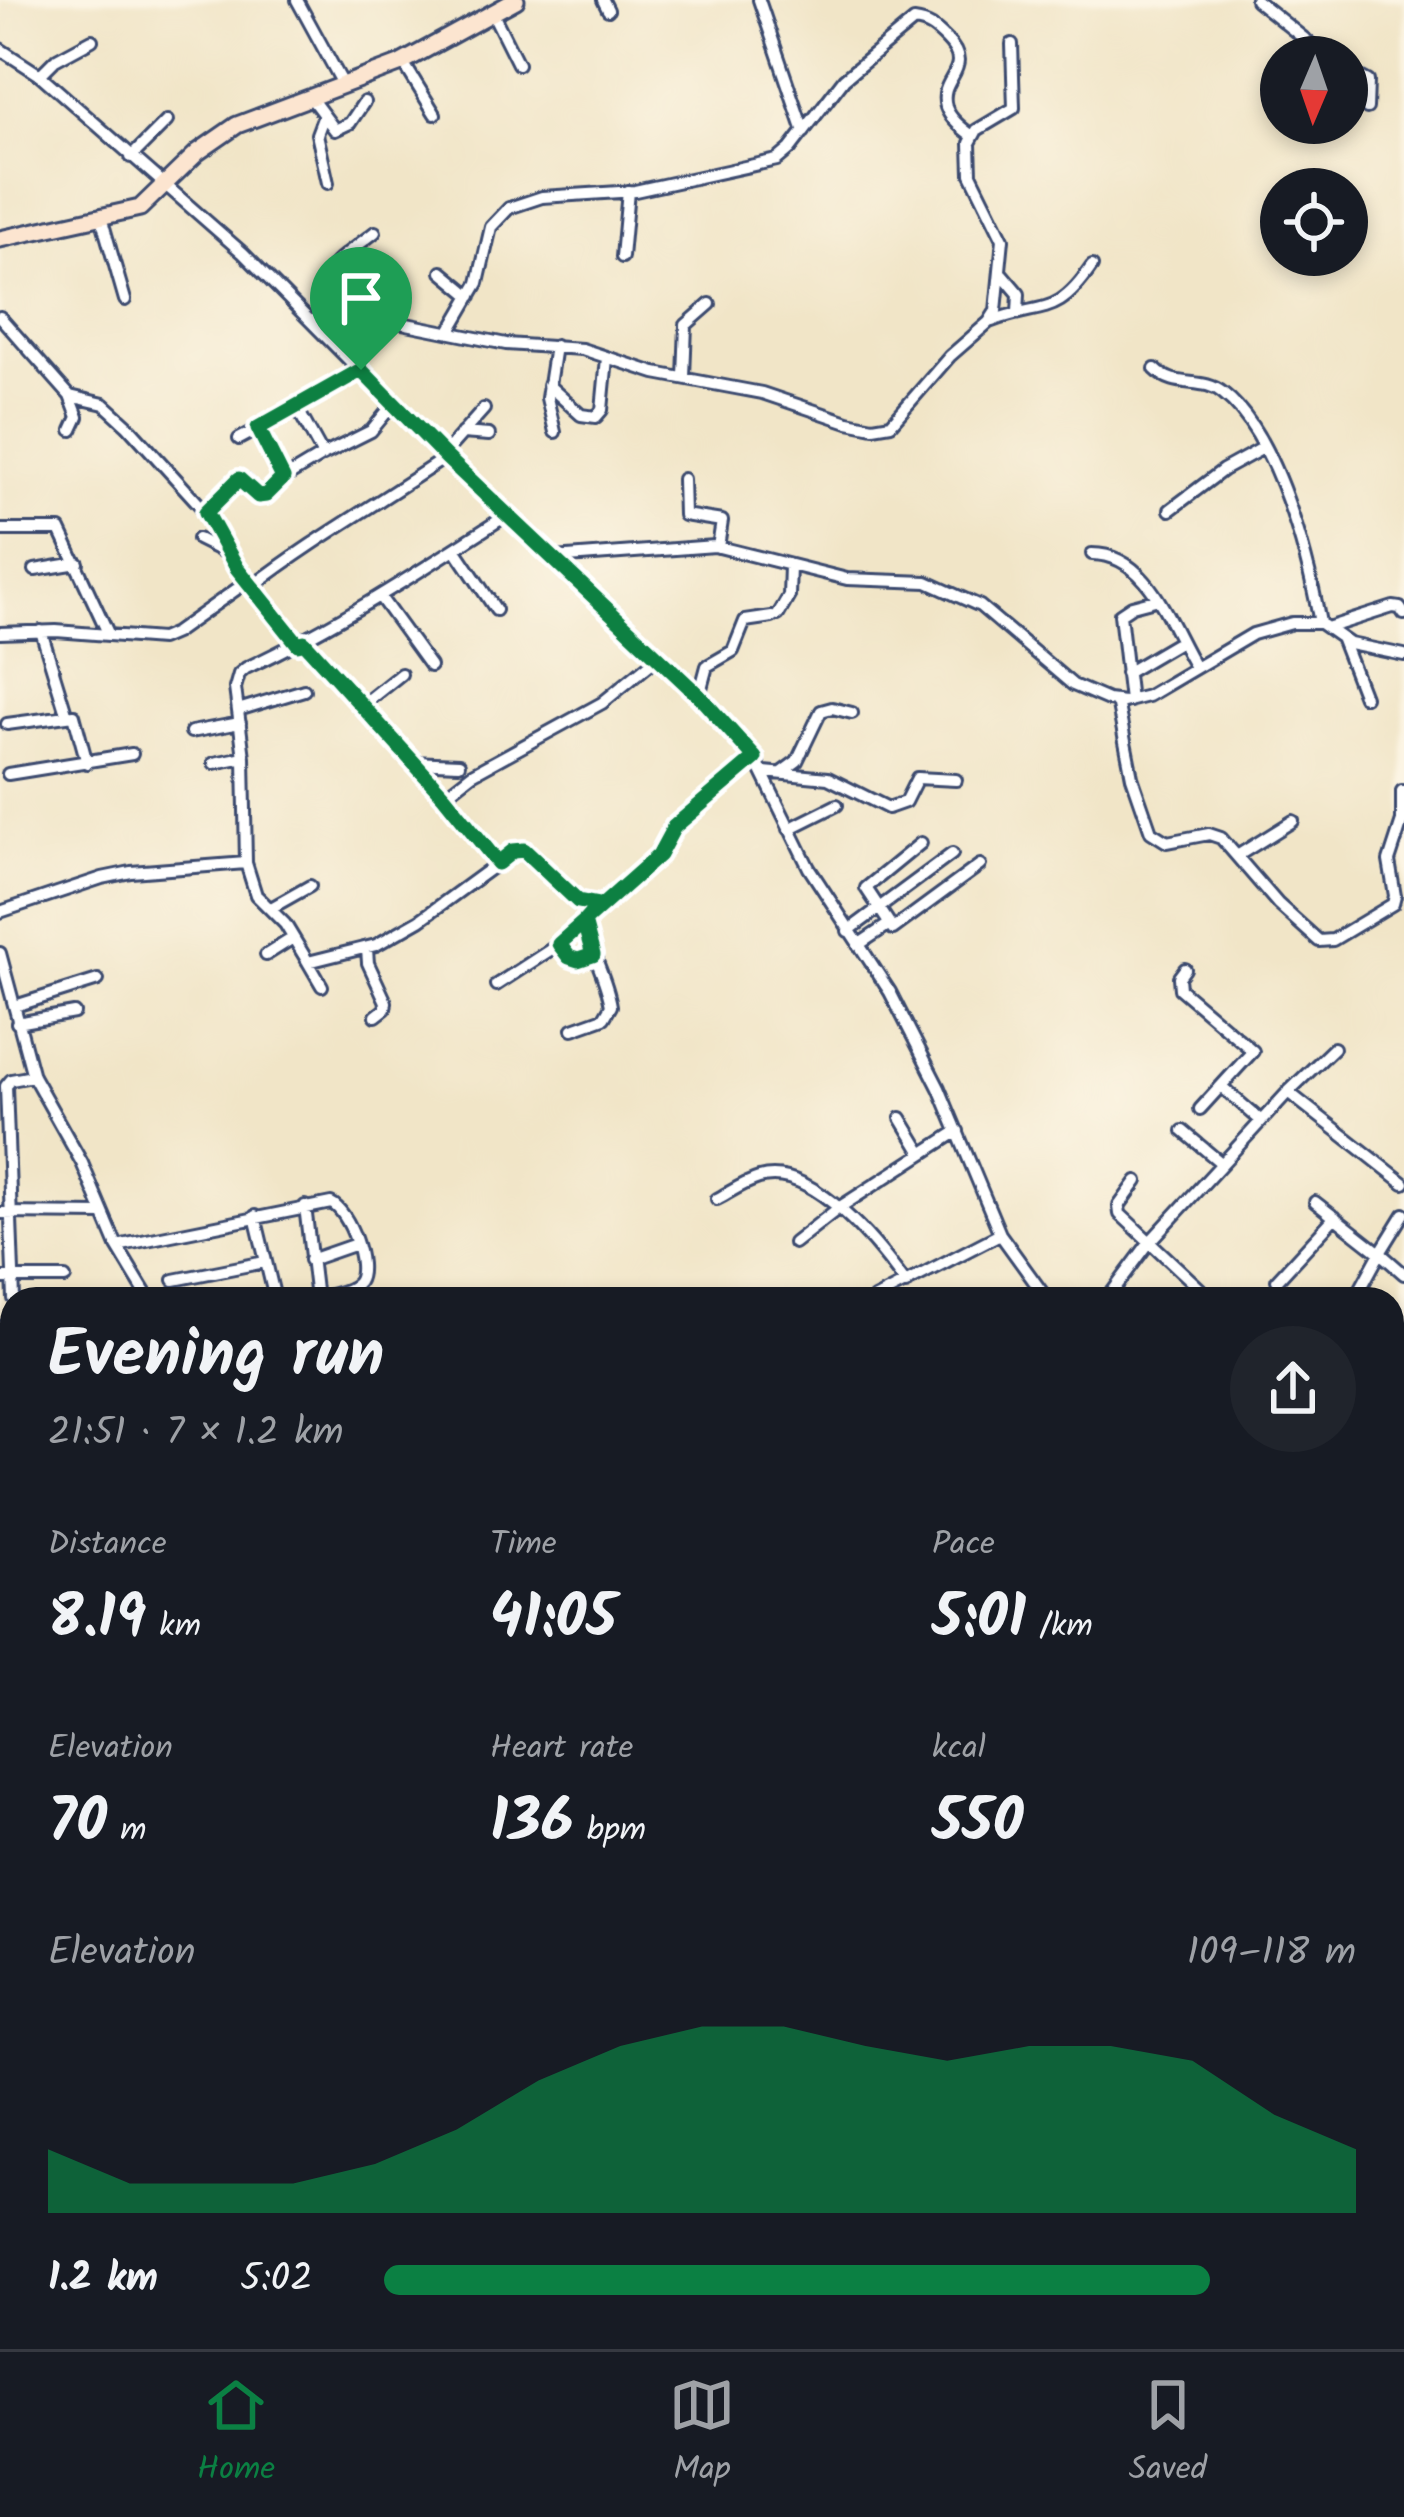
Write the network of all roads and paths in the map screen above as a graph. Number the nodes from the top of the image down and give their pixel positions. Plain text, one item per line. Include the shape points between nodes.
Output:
1 (297, 0) edge
2 (516, 0) edge
3 (759, 0) edge
4 (1256, 0) edge
5 (493, 14) junction
6 (1301, 36) edge
7 (92, 40) dead end
8 (1012, 44) dead end
9 (0, 49) edge
10 (403, 62) junction
11 (518, 64) dead end
12 (40, 74) junction
13 (345, 87) junction
14 (311, 98) junction
15 (364, 102) dead end
16 (435, 114) dead end
17 (322, 118) junction
18 (167, 122) dead end
19 (804, 132) junction
20 (971, 135) junction
21 (131, 157) junction
22 (328, 183) dead end
23 (163, 186) junction
24 (628, 191) junction
25 (100, 217) junction
26 (375, 232) dead end
27 (0, 238) edge
28 (622, 257) dead end
29 (1092, 266) dead end
30 (442, 272) dead end
31 (1002, 274) junction
32 (471, 296) junction
33 (124, 300) dead end
34 (710, 304) dead end
35 (1018, 313) junction
36 (0, 317) edge
37 (316, 318) junction
38 (989, 322) junction
39 (450, 331) junction
40 (555, 346) junction
41 (608, 358) junction
42 (1155, 369) dead end
43 (361, 370) junction
44 (684, 377) junction
45 (548, 385) junction
46 (70, 396) junction
47 (394, 403) junction
48 (297, 408) junction
49 (484, 409) dead end
50 (258, 428) junction
51 (72, 430) dead end
52 (555, 432) dead end
53 (462, 433) junction
54 (489, 435) dead end
55 (239, 439) dead end
56 (1263, 448) junction
57 (323, 455) junction
58 (445, 456) junction
59 (283, 478) junction
60 (683, 478) dead end
61 (1170, 510) dead end
62 (206, 512) junction
63 (507, 515) junction
64 (0, 530) edge
65 (198, 539) dead end
66 (718, 547) junction
67 (455, 549) junction
68 (227, 554) junction
69 (1093, 554) dead end
70 (553, 559) junction
71 (77, 563) junction
72 (790, 566) junction
73 (35, 570) dead end
74 (250, 584) junction
75 (380, 597) junction
76 (1155, 599) junction
77 (496, 610) dead end
78 (1404, 614) edge
79 (1324, 626) junction
80 (41, 631) junction
81 (0, 633) edge
82 (108, 633) junction
83 (1342, 640) junction
84 (1179, 642) junction
85 (301, 643) junction
86 (1404, 655) edge
87 (656, 659) junction
88 (430, 666) dead end
89 (1195, 668) junction
90 (1126, 673) junction
91 (401, 674) dead end
92 (304, 690) dead end
93 (699, 696) junction
94 (1364, 697) dead end
95 (1123, 701) junction
96 (361, 706) junction
97 (852, 712) dead end
98 (67, 716) junction
99 (239, 716) junction
100 (7, 724) dead end
101 (191, 732) dead end
102 (132, 754) dead end
103 (244, 757) junction
104 (755, 758) junction
105 (412, 762) junction
106 (87, 763) junction
107 (214, 764) dead end
108 (459, 764) dead end
109 (764, 772) junction
110 (782, 772) junction
111 (8, 774) dead end
112 (956, 780) dead end
113 (1402, 791) edge
114 (444, 796) junction
115 (837, 805) dead end
116 (1293, 821) dead end
117 (789, 829) junction
118 (922, 843) dead end
119 (952, 854) dead end
120 (1237, 856) junction
121 (246, 863) junction
122 (498, 863) junction
123 (980, 865) dead end
124 (310, 886) dead end
125 (599, 905) junction
126 (271, 908) junction
127 (878, 911) junction
128 (0, 912) edge
129 (584, 922) junction
130 (888, 925) junction
131 (848, 931) junction
132 (293, 938) junction
133 (559, 944) junction
134 (858, 945) junction
135 (367, 949) junction
136 (0, 953) edge
137 (266, 955) dead end
138 (593, 955) junction
139 (308, 962) junction
140 (1185, 969) dead end
141 (98, 980) dead end
142 (496, 985) dead end
143 (322, 986) dead end
144 (15, 1006) junction
145 (74, 1013) dead end
146 (376, 1016) dead end
147 (595, 1022) junction
148 (17, 1023) junction
149 (573, 1029) dead end
150 (597, 1040) dead end
151 (1334, 1048) dead end
152 (33, 1076) junction
153 (1222, 1087) junction
154 (1288, 1092) junction
155 (1200, 1109) dead end
156 (901, 1118) dead end
157 (1259, 1119) junction
158 (958, 1131) junction
159 (1183, 1131) dead end
160 (922, 1153) junction
161 (1222, 1163) junction
162 (1137, 1181) dead end
163 (1404, 1183) edge
164 (716, 1199) dead end
165 (1315, 1202) dead end
166 (305, 1206) junction
167 (840, 1207) junction
168 (6, 1214) edge
169 (103, 1214) junction
170 (1404, 1214) edge
171 (255, 1216) junction
172 (1335, 1217) junction
173 (1000, 1234) junction
174 (794, 1243) dead end
175 (356, 1244) junction
176 (1148, 1244) junction
177 (117, 1246) junction
178 (1380, 1253) junction
179 (310, 1259) junction
180 (266, 1262) junction
181 (1404, 1274) edge
182 (7, 1278) edge
183 (65, 1278) dead end
184 (174, 1280) dead end
185 (1277, 1280) dead end
186 (906, 1284) junction
187 (139, 1287) edge
188 (272, 1287) edge
189 (313, 1287) edge
190 (348, 1287) edge
191 (900, 1287) edge
192 (1038, 1287) edge
193 (1120, 1287) edge
194 (1197, 1287) edge
195 (1362, 1287) edge

1 - 13 street
2 - 5 street
3 - 19 street
4 - 6 street
5 - 10 street
5 - 11 street
7 - 12 street
8 - 20 street via 1014,109
9 - 12 street
10 - 13 street
10 - 16 street
12 - 21 street
13 - 14 street
14 - 17 street
14 - 23 street via 237,125
15 - 17 street via 341,129
17 - 22 street via 317,134
18 - 21 street
19 - 20 street via 844,80 920,21 957,50 945,102
19 - 24 street via 777,160
20 - 31 street via 971,174 1003,239
21 - 23 street
23 - 25 street via 140,208
23 - 37 street
24 - 28 street
24 - 32 street via 542,197 501,213
25 - 27 street
25 - 33 street
26 - 37 street via 328,269
29 - 35 street via 1062,301
30 - 32 street
31 - 35 street via 1019,294
31 - 38 street
32 - 39 street
34 - 44 street via 686,325
35 - 38 street
36 - 46 street
37 - 39 street via 362,315
37 - 43 street
38 - 44 street via 883,426
39 - 40 street
40 - 41 street
40 - 45 street
41 - 44 street
41 - 45 street via 596,417 581,415
42 - 56 street via 1169,381 1226,394
43 - 47 street
43 - 48 street
45 - 52 street
46 - 51 street via 78,417
46 - 62 street via 112,410
47 - 57 street via 371,431
47 - 58 street
48 - 50 street
48 - 57 street
49 - 53 street
50 - 55 street
50 - 59 street
53 - 54 street
53 - 58 street
56 - 61 street
56 - 79 street via 1286,495
57 - 59 street
58 - 63 street
58 - 74 street
59 - 62 street via 263,496 236,480
60 - 66 street via 684,514 724,524
62 - 68 street
63 - 67 street
63 - 70 street
64 - 71 street via 57,529
65 - 68 street
66 - 70 street
66 - 72 street
67 - 75 street
67 - 77 street
68 - 74 street
69 - 76 street via 1118,557
70 - 87 street
71 - 73 street
71 - 82 street
72 - 93 street via 790,596 775,616 745,621 733,651 707,666
72 - 95 street via 943,587 980,606 1073,685
74 - 82 street via 168,638
74 - 85 street
75 - 85 street
75 - 88 street
76 - 84 street
76 - 90 street via 1120,614
78 - 79 street via 1393,607
79 - 83 street
79 - 89 street via 1269,627
80 - 81 street
80 - 82 street
80 - 98 street
83 - 86 street
83 - 94 street
84 - 89 street
84 - 90 street
85 - 96 street
85 - 99 street via 239,674
87 - 93 street
87 - 114 street via 602,704
89 - 95 street
90 - 95 street
91 - 96 street
92 - 99 street
93 - 104 street
95 - 120 street via 1132,777 1151,832 1168,842 1216,835
96 - 105 street
97 - 110 street via 821,711 797,761
98 - 100 street
98 - 106 street via 76,717
99 - 101 street
99 - 103 street
102 - 106 street
103 - 107 street
103 - 121 street
104 - 109 street
104 - 125 street
105 - 108 street
105 - 114 street
106 - 111 street
109 - 110 street
109 - 117 street
110 - 112 street via 828,778 888,808 905,802 917,778
113 - 120 street via 1389,861 1393,904 1333,940 1313,937
114 - 122 street
115 - 117 street
116 - 120 street
117 - 131 street
118 - 127 street via 866,888
119 - 127 street
121 - 126 street via 256,895
121 - 128 street via 131,872
122 - 125 street via 524,850 578,901
122 - 135 street
123 - 130 street via 897,928
124 - 126 street
125 - 129 street
126 - 132 street
127 - 130 street
127 - 131 street
129 - 133 street
129 - 138 street
130 - 134 street
131 - 134 street
132 - 137 street
132 - 139 street
133 - 138 street via 578,960
133 - 142 street
134 - 158 street
135 - 139 street
135 - 146 street via 386,1002
136 - 144 street
138 - 147 street via 611,1006
139 - 143 street
140 - 153 street via 1180,989 1253,1051
141 - 144 street
144 - 148 street
145 - 148 street
147 - 149 street
147 - 150 street
148 - 152 street
151 - 154 street
152 - 168 street via 7,1086
152 - 169 street
153 - 155 street
153 - 157 street
154 - 157 street
154 - 163 street
156 - 160 street
157 - 161 street
158 - 160 street
158 - 173 street
159 - 161 street
160 - 167 street
161 - 176 street
162 - 176 street via 1119,1211
164 - 167 street via 773,1176
165 - 172 street
166 - 171 street
166 - 175 street via 341,1207
166 - 179 street
167 - 174 street
167 - 186 street
168 - 169 street
168 - 182 street
169 - 177 street
170 - 178 street
171 - 177 street
171 - 180 street
172 - 178 street
172 - 185 street
173 - 186 street
173 - 192 street
175 - 179 street
175 - 190 street via 362,1268
176 - 193 street
176 - 194 street
177 - 187 street
178 - 181 street
178 - 195 street
179 - 189 street
180 - 184 street
180 - 188 street
182 - 183 street
186 - 191 street

